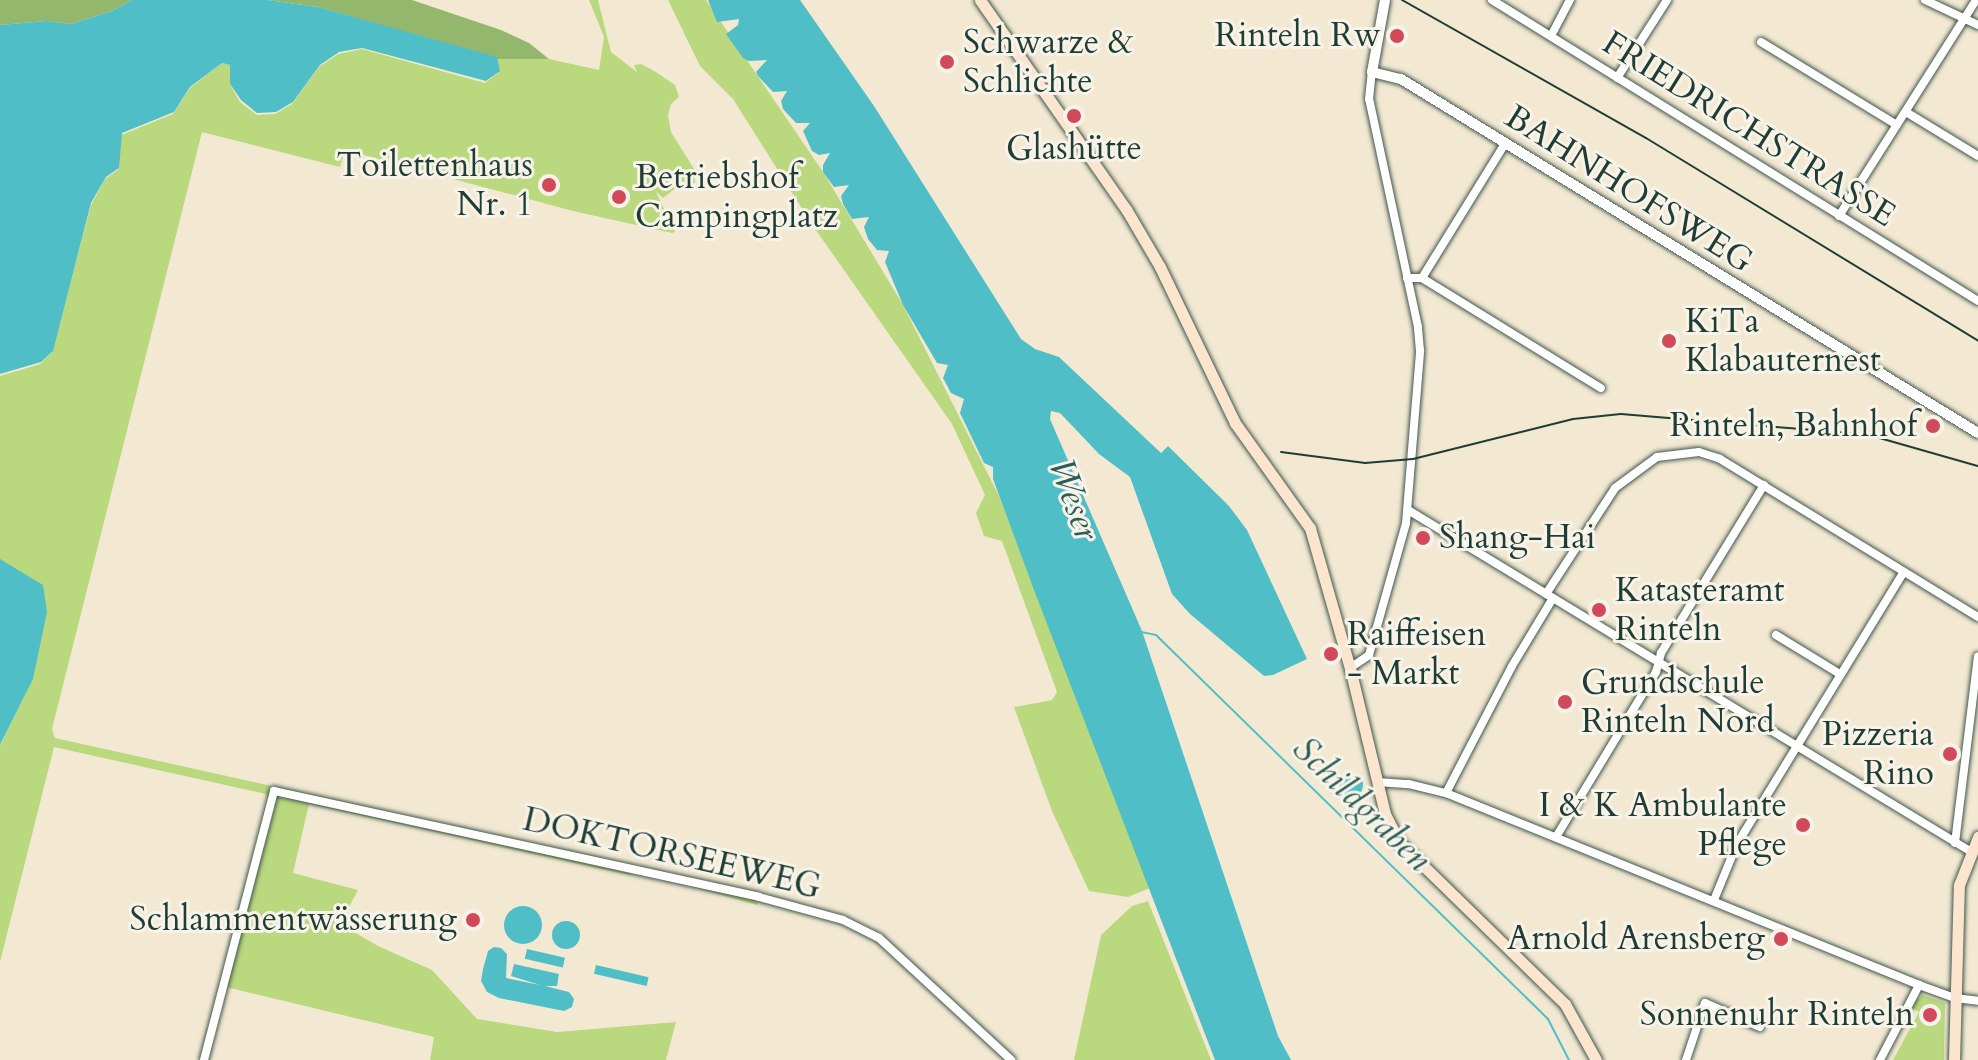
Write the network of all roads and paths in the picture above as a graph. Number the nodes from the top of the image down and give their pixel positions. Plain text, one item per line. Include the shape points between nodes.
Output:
1 (980, 0) edge
2 (1385, 0) edge
3 (1492, 0) edge
4 (1570, 0) edge
5 (1667, 0) edge
6 (1925, 0) edge
7 (1976, 0) edge
8 (1965, 19) junction
9 (1978, 25) edge
10 (1551, 36) junction
11 (1761, 42) dead end
12 (1372, 72) junction
13 (1617, 78) junction
14 (1906, 112) junction
15 (1897, 125) junction
16 (1504, 145) junction
17 (1978, 156) edge
18 (1839, 216) junction
19 (1407, 278) junction
20 (1422, 278) junction
21 (1978, 301) edge
22 (1601, 388) dead end
23 (1978, 433) edge
24 (1764, 485) junction
25 (1408, 510) junction
26 (1904, 572) junction
27 (1550, 596) junction
28 (1978, 617) edge
29 (1776, 635) dead end
30 (1978, 656) edge
31 (1659, 663) junction
32 (1350, 668) junction
33 (1840, 674) junction
34 (1795, 746) junction
35 (1377, 782) junction
36 (1446, 793) junction
37 (1556, 837) junction
38 (1978, 837) edge
39 (1955, 843) junction
40 (1970, 851) junction
41 (1714, 900) junction
42 (1919, 985) junction
43 (1955, 998) junction
44 (1978, 1001) edge
45 (1760, 1027) dead end
46 (204, 1060) edge
47 (1011, 1060) edge
48 (1596, 1060) edge
49 (1686, 1060) edge
50 (1880, 1060) edge
51 (1954, 1060) edge

1 - 32 main road via 1126,209 1235,423 1307,521
2 - 12 street
3 - 10 street, FRIEDRICHSTRASSE
4 - 10 street
5 - 13 street
6 - 8 street
7 - 8 street
8 - 9 street
8 - 14 street
10 - 13 street, FRIEDRICHSTRASSE
11 - 15 street
12 - 16 street, BAHNHOFSWEG via 1401,79
12 - 19 street via 1369,99
13 - 18 street, FRIEDRICHSTRASSE
14 - 15 street
14 - 17 street
15 - 18 street
16 - 20 street
16 - 23 street, BAHNHOFSWEG
18 - 21 street, FRIEDRICHSTRASSE
19 - 20 street
19 - 25 street via 1420,351
20 - 22 street
24 - 26 street
24 - 27 street via 1710,454 1672,453 1645,462 1603,504
24 - 31 street
25 - 27 street
25 - 32 street via 1369,655
26 - 28 street
26 - 33 street
27 - 31 street
27 - 36 street
29 - 33 street
30 - 39 street
31 - 34 street
31 - 37 street
32 - 35 main road
33 - 34 street
34 - 39 street
34 - 41 street via 1737,844
35 - 36 street
35 - 48 main road via 1399,842 1565,1004
36 - 37 street
37 - 41 street
38 - 40 main road
39 - 40 street
40 - 43 main road via 1959,885
41 - 42 street
42 - 43 street
42 - 50 street
43 - 44 street
43 - 51 main road
45 - 49 street via 1705,1003
46 - 47 street, DOKTORSEEWEG via 274,791 788,903 843,920 879,938

